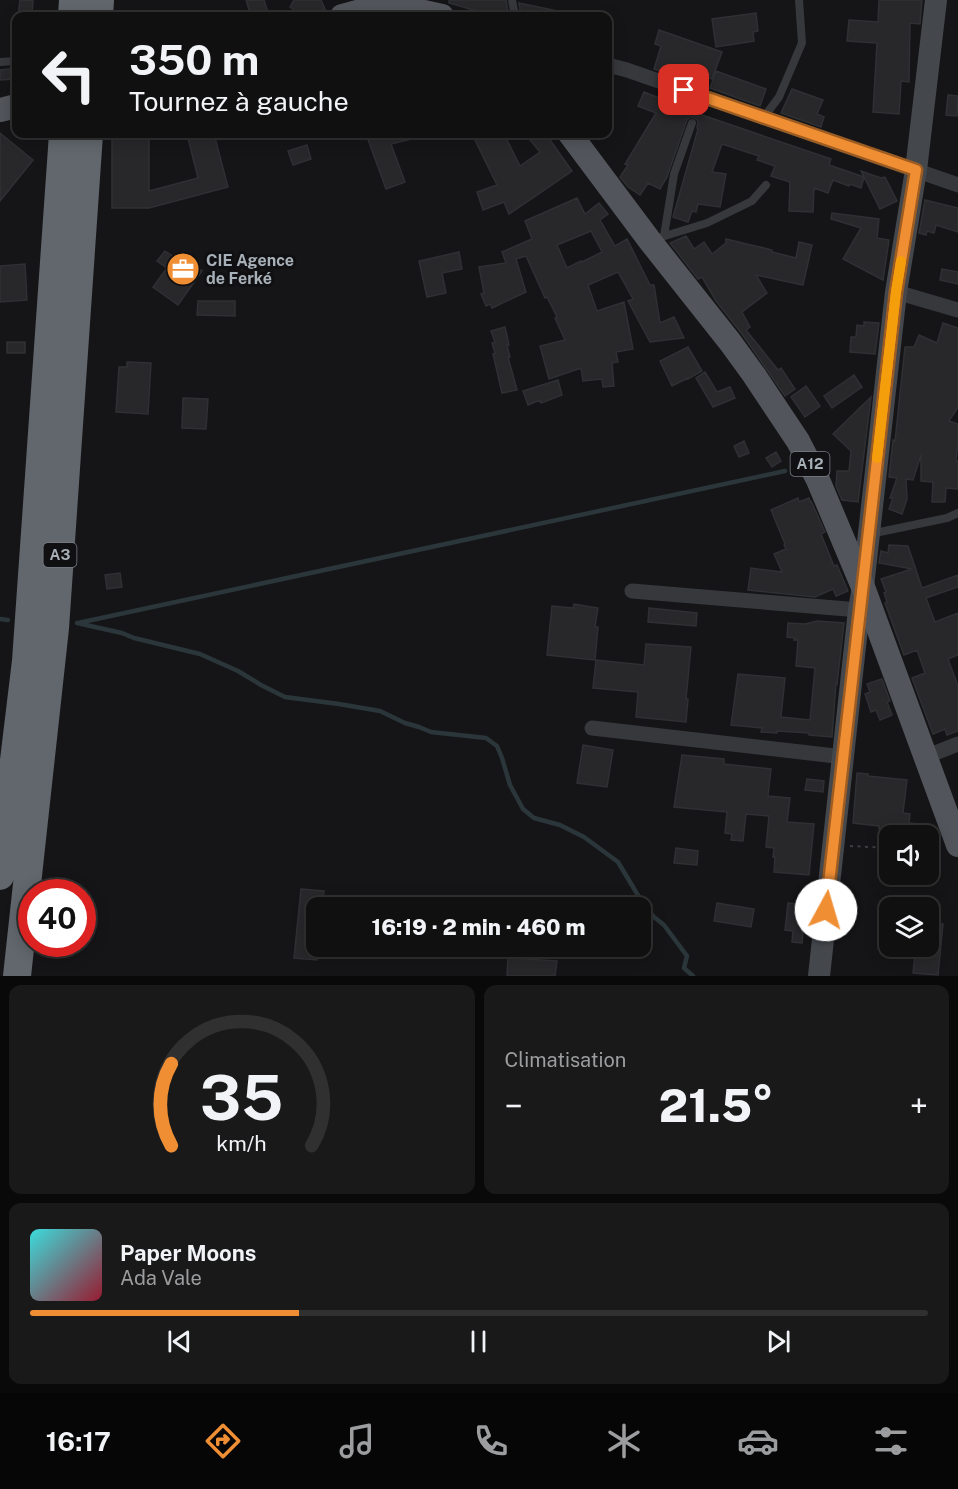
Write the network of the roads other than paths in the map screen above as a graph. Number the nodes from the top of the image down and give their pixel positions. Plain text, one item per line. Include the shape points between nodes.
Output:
1 (799, 0) edge
2 (936, 0) edge
3 (357, 12) edge
4 (424, 12) edge
5 (612, 65) edge
6 (764, 117) junction
7 (692, 123) dead end
8 (63, 138) edge
9 (90, 138) edge
10 (573, 138) edge
11 (916, 170) junction
12 (766, 184) dead end
13 (958, 185) edge
14 (657, 238) junction
15 (896, 292) junction
16 (958, 310) edge
17 (958, 513) edge
18 (869, 534) junction
19 (632, 591) dead end
20 (861, 598) junction
21 (591, 728) dead end
22 (958, 744) edge
23 (925, 757) junction
24 (844, 758) junction
25 (958, 845) edge
26 (0, 876) edge
27 (0, 974) edge
28 (10, 976) edge
29 (17, 976) edge
30 (819, 976) edge

1 - 6 lane via 802,44 779,97
2 - 11 street
3 - 4 main road via 372,8
5 - 6 street
6 - 11 street
7 - 14 lane
8 - 26 highway, A3 via 26,661
9 - 29 highway, A3 via 55,628
10 - 14 main road, A12
11 - 13 street
11 - 15 street
12 - 14 lane via 752,201 707,223
14 - 20 main road, A12 via 798,441 818,480
15 - 16 street
15 - 18 street
17 - 18 lane
18 - 20 street
19 - 20 street
20 - 23 main road, A12
20 - 24 street
21 - 24 street
22 - 23 street
23 - 25 main road, A12
24 - 30 street
27 - 28 street

